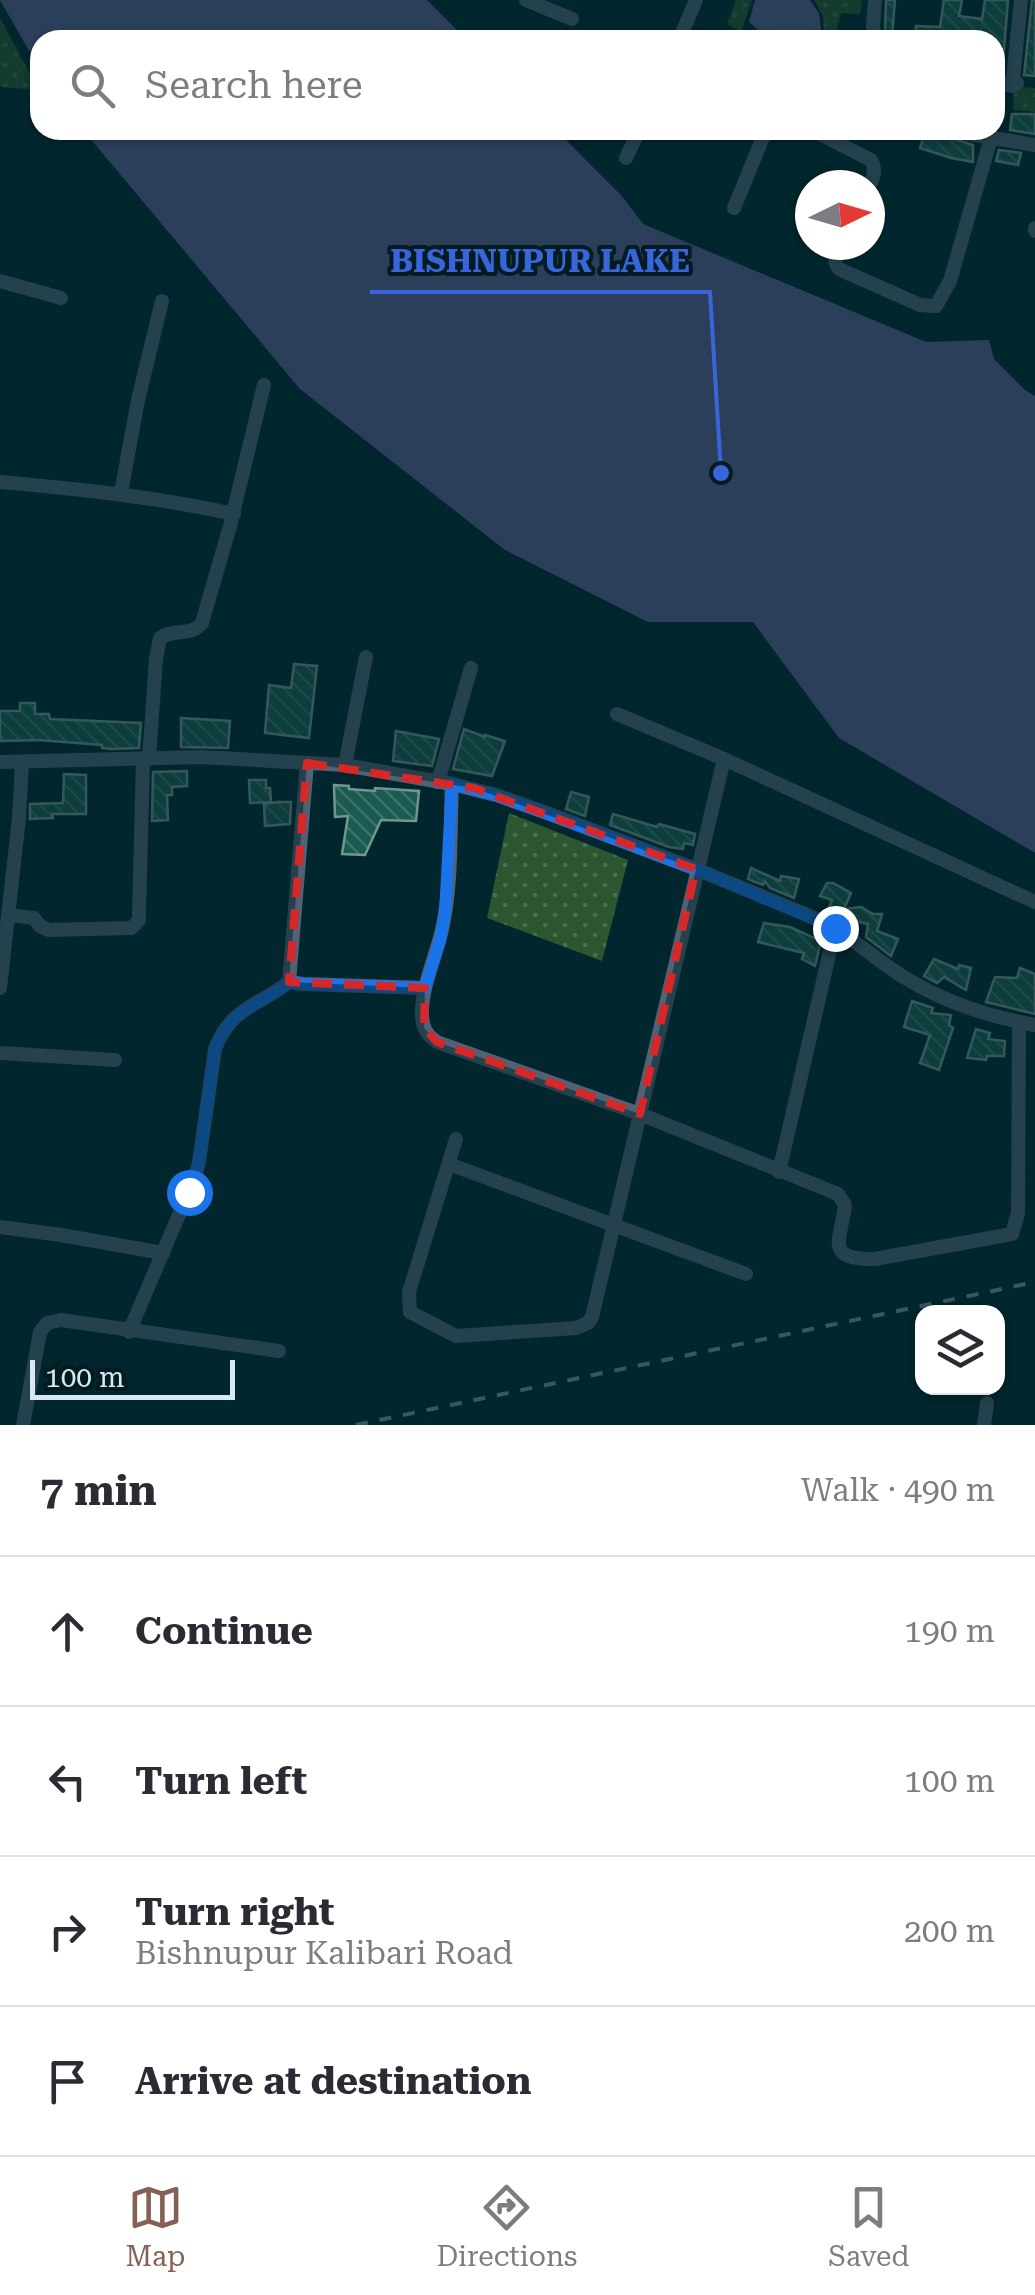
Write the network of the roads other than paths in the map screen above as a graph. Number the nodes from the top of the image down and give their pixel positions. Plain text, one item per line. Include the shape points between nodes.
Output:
1 (526, 0) edge
2 (696, 0) edge
3 (875, 0) edge
4 (1022, 0) edge
5 (572, 19) dead end
6 (683, 30) edge
7 (874, 30) edge
8 (1035, 79) edge
9 (1015, 81) junction
10 (1005, 85) edge
11 (634, 140) edge
12 (762, 140) edge
13 (832, 140) edge
14 (989, 140) edge
15 (1003, 140) edge
16 (1035, 145) edge
17 (626, 158) dead end
18 (873, 170) edge
19 (734, 208) dead end
20 (836, 260) edge
21 (0, 281) edge
22 (62, 298) dead end
23 (162, 301) dead end
24 (264, 385) dead end
25 (0, 482) edge
26 (122, 494) junction
27 (234, 514) junction
28 (366, 657) dead end
29 (471, 668) dead end
30 (617, 714) dead end
31 (146, 759) junction
32 (724, 759) junction
33 (0, 762) edge
34 (22, 762) junction
35 (307, 763) junction
36 (345, 765) junction
37 (445, 783) junction
38 (696, 869) junction
39 (1035, 902) edge
40 (10, 916) junction
41 (835, 928) junction
42 (0, 976) edge
43 (290, 982) junction
44 (0, 988) edge
45 (425, 988) junction
46 (1018, 1022) junction
47 (1035, 1025) edge
48 (0, 1053) edge
49 (115, 1060) dead end
50 (640, 1114) junction
51 (456, 1140) dead end
52 (449, 1164) junction
53 (778, 1172) junction
54 (613, 1224) junction
55 (0, 1227) edge
56 (162, 1253) junction
57 (746, 1274) dead end
58 (129, 1332) junction
59 (279, 1351) dead end
60 (987, 1404) dead end
61 (22, 1425) edge
62 (984, 1425) edge

1 - 5 street
2 - 6 street
3 - 7 street
4 - 9 street
8 - 9 street
9 - 10 street
11 - 17 street
12 - 19 street
13 - 18 street via 871,160
14 - 20 street via 950,281 936,306 839,268
15 - 16 street
21 - 22 street
23 - 26 street
24 - 27 street
25 - 26 street
26 - 27 street
27 - 31 street via 201,626 160,638
28 - 36 street
29 - 37 street
30 - 32 street
31 - 34 street
31 - 35 street
31 - 40 street via 136,926 49,930 34,918
32 - 38 street
32 - 39 street
33 - 34 street
34 - 40 street
35 - 36 street
35 - 43 street
36 - 37 street
37 - 38 street via 496,795
37 - 45 street via 445,913
38 - 41 street
38 - 50 street
40 - 42 street
41 - 46 street via 934,994
41 - 53 street
42 - 44 street
43 - 45 street
43 - 56 street via 222,1031 199,1162
45 - 50 street via 424,1028 437,1042
46 - 47 street
46 - 53 street via 1018,1213 1012,1234 853,1258 838,1248 843,1199
48 - 49 street
50 - 53 street
50 - 54 street
51 - 52 street
52 - 54 street
52 - 54 street via 408,1300 410,1312 456,1336 588,1323
54 - 57 street
55 - 56 street
56 - 58 street
58 - 59 street
58 - 61 street via 47,1322
60 - 62 street

